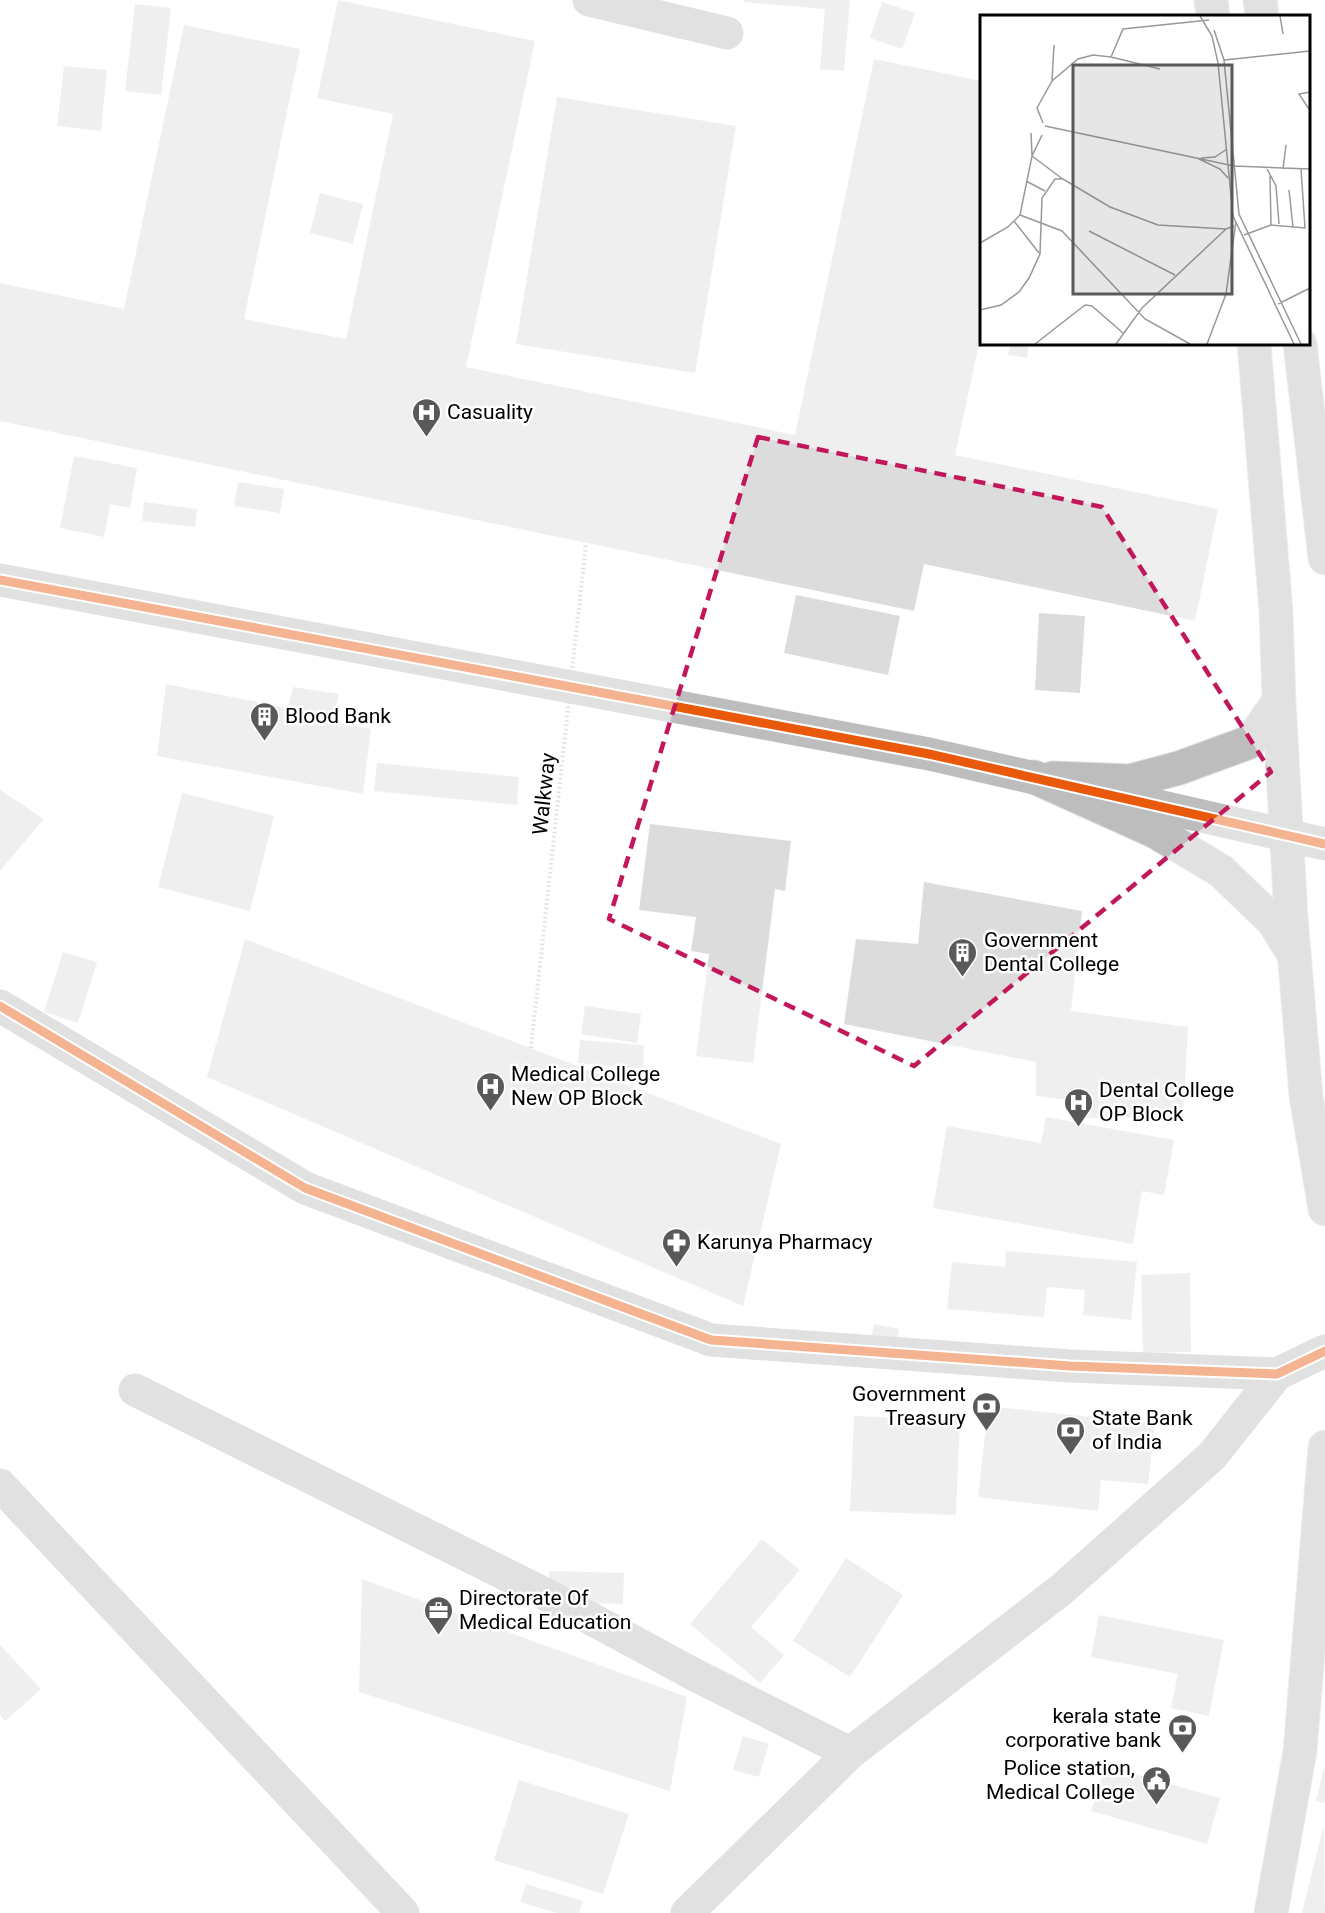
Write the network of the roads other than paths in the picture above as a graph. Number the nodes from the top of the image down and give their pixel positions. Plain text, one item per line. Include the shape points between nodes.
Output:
1 (589, 0) edge
2 (1211, 0) edge
3 (1260, 0) edge
4 (1213, 15) edge
5 (1262, 15) edge
6 (727, 33) dead end
7 (1254, 345) edge
8 (1300, 345) edge
9 (1325, 558) edge
10 (0, 580) edge
11 (1279, 701) junction
12 (1034, 777) junction
13 (1286, 835) junction
14 (1325, 844) edge
15 (1295, 956) junction
16 (0, 1006) edge
17 (1325, 1209) edge
18 (1325, 1351) edge
19 (1277, 1374) junction
20 (135, 1390) dead end
21 (1325, 1447) edge
22 (0, 1485) edge
23 (850, 1753) junction
24 (403, 1913) edge
25 (687, 1913) edge
26 (1271, 1913) edge

1 - 6 street
2 - 4 street
3 - 5 street
7 - 11 street via 1276,611
8 - 9 street
10 - 12 street
11 - 12 street via 1250,742 1179,768 1130,781
11 - 13 street
12 - 13 street
12 - 15 street via 1156,832 1221,871 1273,921
13 - 14 street
13 - 15 street
15 - 17 street via 1306,1096
16 - 19 street via 305,1188 711,1340 1070,1366
18 - 19 street
19 - 23 street via 1212,1456 1062,1588
20 - 23 street via 549,1596
21 - 26 street via 1300,1751
22 - 24 street
23 - 25 street

